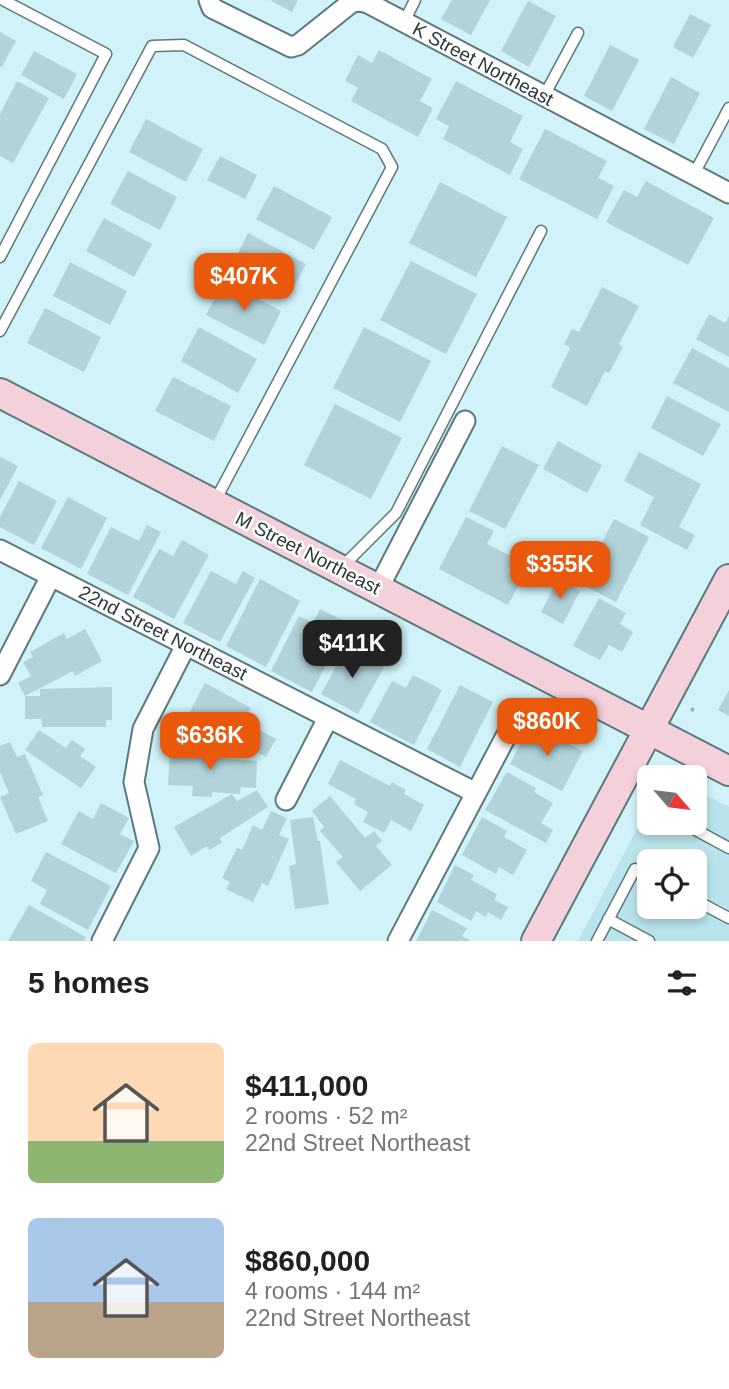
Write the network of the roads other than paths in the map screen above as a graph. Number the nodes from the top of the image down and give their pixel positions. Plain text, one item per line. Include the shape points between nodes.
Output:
1 (3, 0) edge
2 (209, 0) edge
3 (415, 0) edge
4 (404, 22) junction
5 (578, 33) dead end
6 (544, 96) junction
7 (729, 108) edge
8 (694, 174) junction
9 (729, 193) edge
10 (541, 231) dead end
11 (0, 257) edge
12 (0, 331) edge
13 (0, 393) edge
14 (465, 421) dead end
15 (214, 504) junction
16 (0, 550) edge
17 (340, 570) junction
18 (51, 576) junction
19 (729, 579) edge
20 (378, 589) junction
21 (186, 645) junction
22 (0, 675) edge
23 (328, 718) junction
24 (514, 721) dead end
25 (648, 729) junction
26 (729, 771) edge
27 (476, 793) junction
28 (286, 800) dead end
29 (705, 835) edge
30 (729, 848) edge
31 (637, 870) edge
32 (707, 906) edge
33 (729, 918) edge
34 (608, 919) junction
35 (102, 941) edge
36 (398, 941) edge
37 (536, 941) edge
38 (597, 941) edge
39 (649, 941) edge

1 - 11 lane via 106,54
2 - 4 street, K Street Northeast via 212,8 291,47 352,2 368,3
3 - 4 lane
4 - 6 street, K Street Northeast
5 - 6 lane
6 - 8 street, K Street Northeast
7 - 8 lane
8 - 9 street, K Street Northeast
10 - 17 lane via 396,513
12 - 15 lane via 152,46 184,45 382,149 391,167
13 - 15 street, M Street Northeast
14 - 20 street
15 - 17 street, M Street Northeast
16 - 18 street, 22nd Street Northeast
17 - 20 street, M Street Northeast
18 - 21 street, 22nd Street Northeast
18 - 22 street
19 - 25 street
20 - 25 street, M Street Northeast
21 - 23 street, 22nd Street Northeast
21 - 35 street via 144,729 136,769 134,782 149,848
23 - 27 street, 22nd Street Northeast
23 - 28 street
24 - 27 street
25 - 26 street, M Street Northeast
25 - 37 street
27 - 36 street
29 - 30 lane
31 - 34 lane
32 - 33 lane
34 - 38 lane
34 - 39 lane

